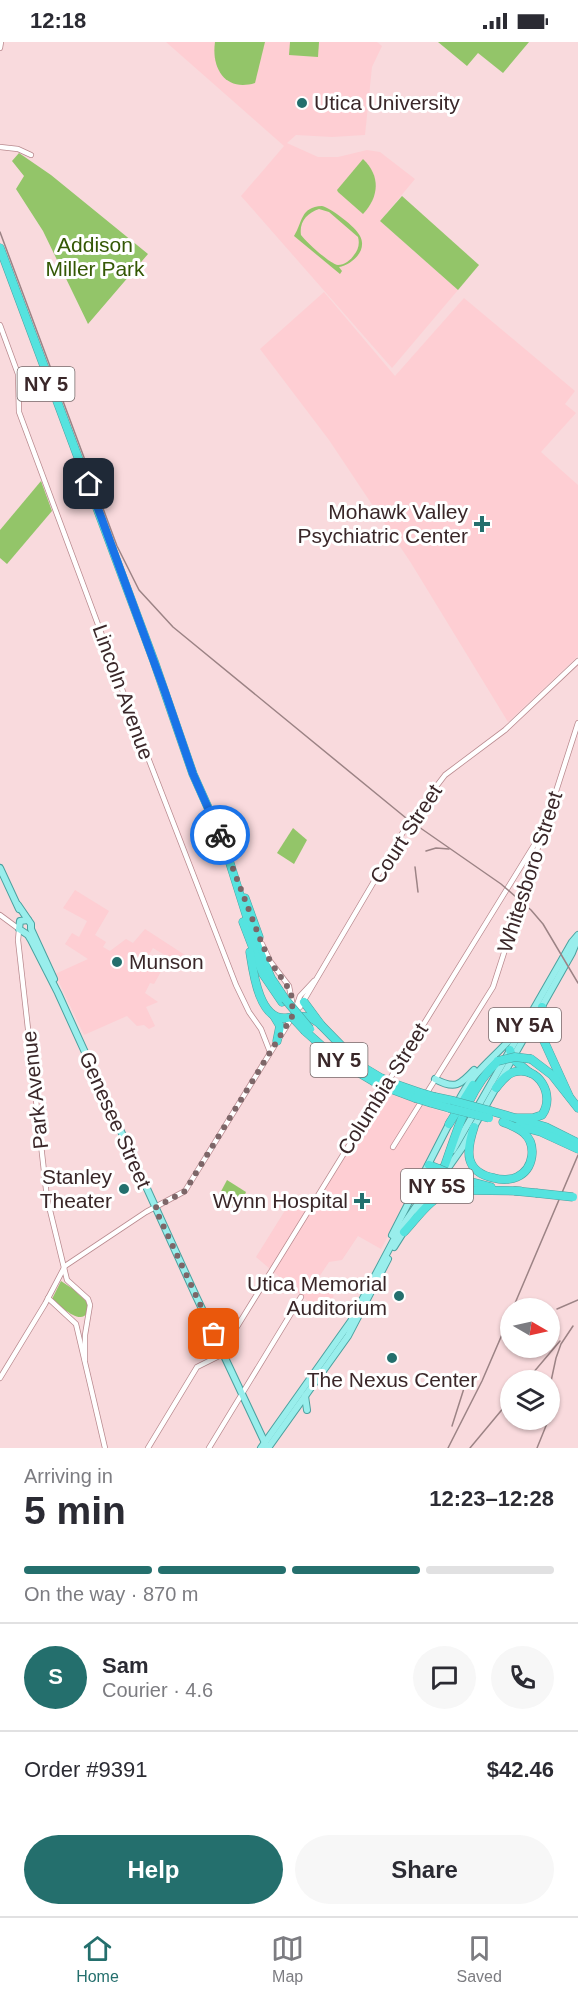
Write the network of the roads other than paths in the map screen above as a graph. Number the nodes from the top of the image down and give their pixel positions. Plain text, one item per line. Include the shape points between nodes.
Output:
1 (1, 42) edge
2 (0, 48) edge
3 (0, 147) edge
4 (31, 154) dead end
5 (0, 248) edge
6 (0, 262) edge
7 (0, 325) edge
8 (578, 661) edge
9 (578, 723) edge
10 (544, 829) junction
11 (223, 841) junction
12 (0, 868) edge
13 (18, 905) junction
14 (2, 917) edge
15 (23, 928) junction
16 (249, 934) junction
17 (578, 936) edge
18 (262, 944) joint
19 (289, 986) junction
20 (302, 999) junction
21 (542, 1007) junction
22 (294, 1013) junction
23 (273, 1015) junction
24 (531, 1015) junction
25 (321, 1025) junction
26 (307, 1030) junction
27 (277, 1041) junction
28 (270, 1052) junction
29 (498, 1052) junction
30 (512, 1055) junction
31 (498, 1061) junction
32 (364, 1069) junction
33 (532, 1075) junction
34 (435, 1079) junction
35 (379, 1081) junction
36 (496, 1088) junction
37 (569, 1096) junction
38 (578, 1108) edge
39 (490, 1115) junction
40 (471, 1116) joint
41 (479, 1117) joint
42 (517, 1118) junction
43 (503, 1122) junction
44 (449, 1124) junction
45 (474, 1127) junction
46 (560, 1137) junction
47 (578, 1143) edge
48 (393, 1147) dead end
49 (578, 1149) edge
50 (429, 1166) junction
51 (440, 1168) junction
52 (450, 1175) junction
53 (500, 1179) junction
54 (520, 1191) junction
55 (575, 1197) edge
56 (155, 1208) junction
57 (404, 1232) junction
58 (388, 1250) junction
59 (63, 1269) junction
60 (58, 1278) junction
61 (70, 1285) junction
62 (301, 1297) dead end
63 (48, 1298) junction
64 (222, 1350) junction
65 (86, 1361) junction
66 (0, 1378) edge
67 (304, 1391) junction
68 (242, 1394) junction
69 (307, 1410) dead end
70 (266, 1447) edge
71 (105, 1448) edge
72 (148, 1448) edge
73 (209, 1448) edge

1 - 2 street
3 - 4 street
5 - 11 highway, NY 5 via 193,774
6 - 16 highway, NY 5
7 - 28 street, Lincoln Avenue via 18,374 19,412 143,746 228,965
8 - 20 street, Court Street via 505,730 445,775 410,822
9 - 10 street, Whitesboro Street
10 - 34 street, Whitesboro Street via 493,987
10 - 64 street, Columbia Street
11 - 16 highway, NY 5
11 - 18 highway
12 - 13 main road, Genesee Street
13 - 15 main road, Genesee Street
13 - 15 main road, Genesee Street via 28,920
14 - 15 street
15 - 56 main road, Genesee Street via 58,993
15 - 59 street, Park Avenue via 20,945 45,1183
16 - 23 highway via 262,1002
16 - 26 highway, NY 5, bridge via 263,974
17 - 21 main road, NY 5A
17 - 24 main road, NY 5A
18 - 19 street
19 - 20 street
19 - 22 street
20 - 22 street, Court Street
20 - 25 highway
21 - 30 main road, NY 5A
21 - 37 highway via 539,1030
22 - 23 highway via 284,1018
22 - 25 highway
22 - 27 street, Court Street
23 - 27 highway via 280,1026
24 - 29 main road
24 - 30 main road, NY 5A
25 - 32 highway
26 - 32 highway, NY 5
26 - 35 highway, NY 5 via 345,1064
27 - 28 street, Court Street
28 - 56 street, Court Street via 185,1191
29 - 34 main road via 483,1060 460,1084 447,1085
29 - 44 main road via 470,1081
30 - 33 highway
30 - 36 main road, NY 5A
30 - 40 main road, NY 5A
31 - 37 highway, bridge via 531,1059 552,1075
31 - 44 highway via 472,1086
31 - 51 highway via 474,1091
32 - 35 highway, NY 5
33 - 36 highway via 513,1072
33 - 42 highway via 546,1088 547,1105 539,1117
34 - 48 street, Whitesboro Street
35 - 39 highway, NY 5, bridge
36 - 41 main road, NY 5A
37 - 38 highway
39 - 42 highway, NY 5
39 - 43 highway, NY 5
40 - 51 main road, NY 5S
41 - 45 main road, NY 5S
42 - 46 highway, NY 5
43 - 46 highway, NY 5
43 - 53 highway via 526,1134 532,1155 530,1164 519,1176
44 - 50 main road
45 - 53 highway via 469,1148 473,1166 481,1174
45 - 57 main road, NY 5S
46 - 47 highway, NY 5
46 - 49 highway, NY 5
50 - 51 highway
50 - 58 main road via 389,1240
51 - 52 highway, bridge
51 - 58 main road, NY 5S
52 - 53 highway
52 - 54 highway
54 - 55 highway, bridge
54 - 57 highway via 447,1192 436,1197
56 - 59 street, Court Street
56 - 64 main road, Genesee Street
57 - 67 main road, NY 5S via 348,1336
58 - 67 main road, NY 5S via 351,1321
59 - 60 street
59 - 61 street, Park Avenue
60 - 61 street
60 - 63 street
61 - 65 street via 89,1301 84,1335
62 - 68 street
63 - 65 street via 76,1324
63 - 66 street
64 - 68 main road, Genesee Street
64 - 72 street via 219,1356 197,1367
65 - 71 street
67 - 69 main road
67 - 70 main road, NY 5S
67 - 70 main road
68 - 70 main road, Genesee Street
68 - 73 street

